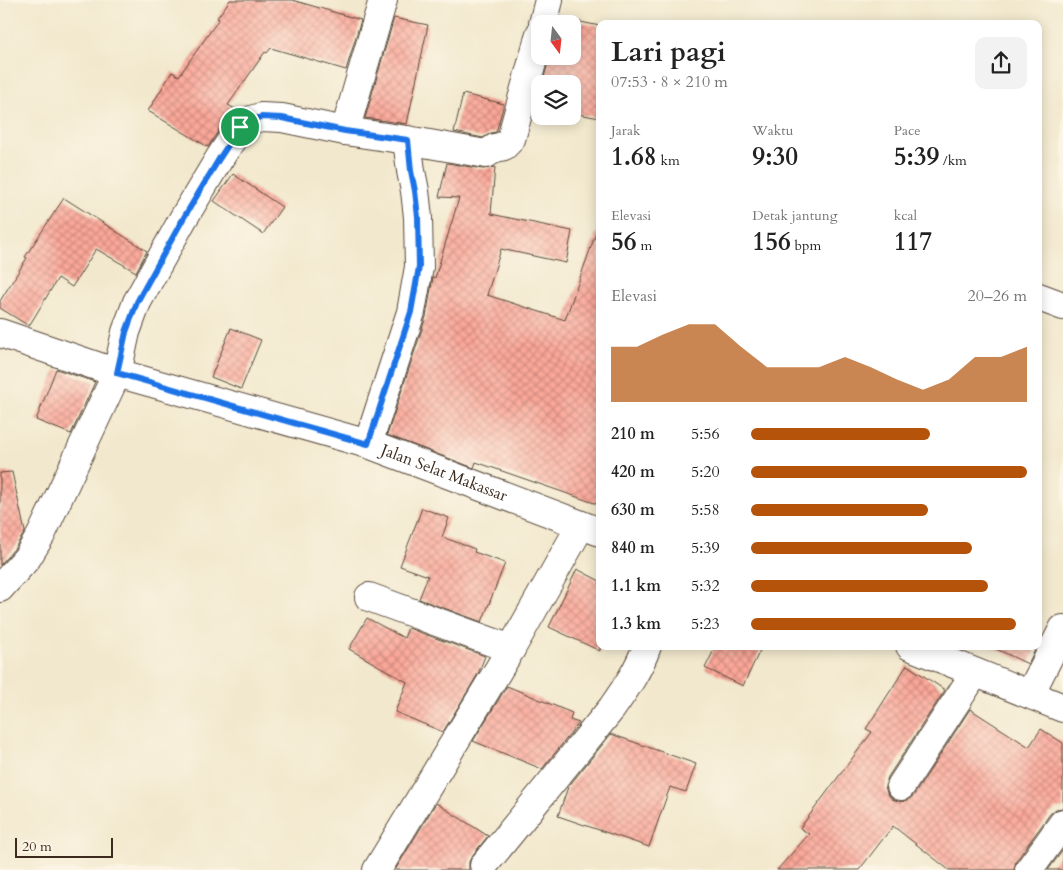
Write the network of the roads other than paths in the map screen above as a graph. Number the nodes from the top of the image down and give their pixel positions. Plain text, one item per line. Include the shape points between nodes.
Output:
1 (383, 0) edge
2 (549, 0) edge
3 (545, 15) edge
4 (531, 65) edge
5 (345, 131) junction
6 (408, 140) junction
7 (1042, 298) edge
8 (1063, 306) edge
9 (0, 333) edge
10 (117, 373) junction
11 (368, 444) junction
12 (590, 528) edge
13 (0, 588) edge
14 (369, 597) dead end
15 (1063, 629) edge
16 (511, 649) junction
17 (646, 650) edge
18 (920, 650) edge
19 (976, 673) junction
20 (1030, 694) junction
21 (1063, 708) edge
22 (901, 786) dead end
23 (1063, 823) edge
24 (484, 865) dead end
25 (377, 870) edge
26 (1029, 870) edge

1 - 5 street
2 - 3 street
4 - 6 street via 511,139 504,146 486,154
5 - 6 street
5 - 10 street via 261,117 240,127 137,302
6 - 11 street via 418,217 419,267 411,312
7 - 8 street
9 - 10 street, Jalan Selat Makassar
10 - 11 street, Jalan Selat Makassar
10 - 13 street via 41,535
11 - 12 street, Jalan Selat Makassar
12 - 16 street
14 - 16 street
15 - 20 street
16 - 25 street
17 - 24 street via 629,684 612,708
18 - 19 street
19 - 20 street
19 - 22 street
20 - 21 street
23 - 26 street

